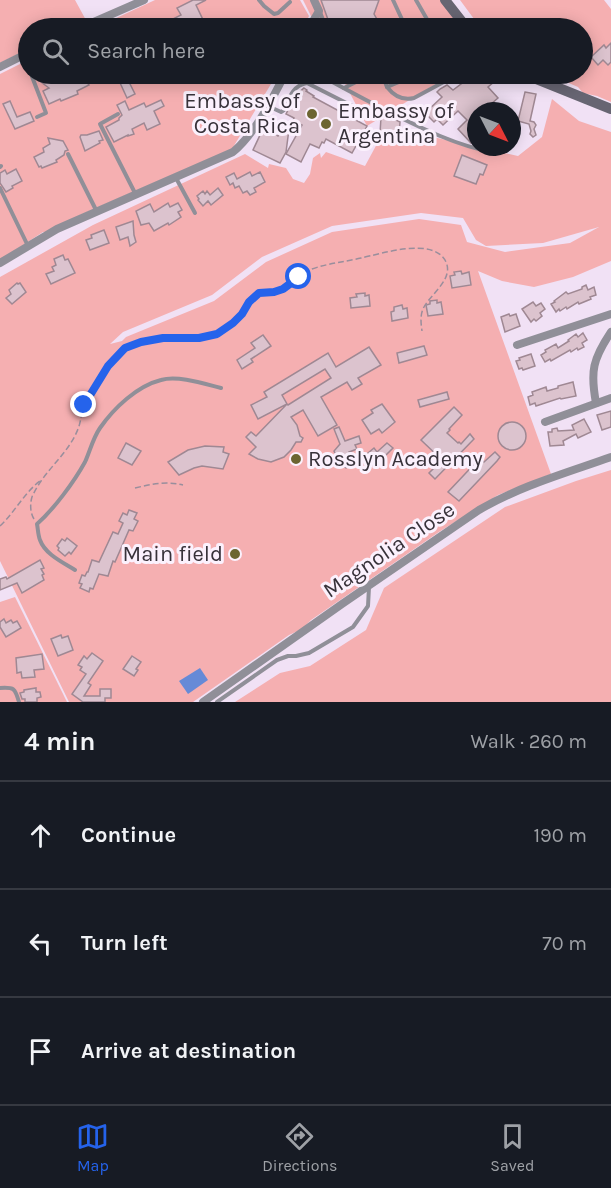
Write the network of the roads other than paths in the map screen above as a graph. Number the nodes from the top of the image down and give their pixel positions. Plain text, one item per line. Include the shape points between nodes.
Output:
1 (144, 0) edge
2 (259, 0) edge
3 (314, 0) edge
4 (393, 0) edge
5 (416, 0) edge
6 (445, 0) edge
7 (290, 2) dead end
8 (319, 10) junction
9 (105, 18) edge
10 (315, 18) edge
11 (322, 18) edge
12 (401, 18) edge
13 (426, 18) edge
14 (459, 18) edge
15 (18, 59) edge
16 (0, 67) edge
17 (35, 84) edge
18 (280, 84) edge
19 (299, 84) edge
20 (309, 84) edge
21 (337, 84) edge
22 (352, 84) edge
23 (386, 84) edge
24 (394, 84) edge
25 (437, 84) edge
26 (550, 84) edge
27 (387, 87) junction
28 (344, 88) junction
29 (268, 106) junction
30 (611, 109) edge
31 (118, 114) dead end
32 (37, 117) dead end
33 (378, 119) dead end
34 (467, 146) edge
35 (68, 154) dead end
36 (176, 178) junction
37 (0, 188) edge
38 (136, 195) junction
39 (97, 212) junction
40 (195, 213) dead end
41 (28, 246) junction
42 (0, 263) edge
43 (611, 314) edge
44 (611, 332) edge
45 (517, 345) dead end
46 (221, 388) dead end
47 (611, 398) edge
48 (596, 403) junction
49 (545, 422) dead end
50 (611, 457) edge
51 (75, 570) dead end
52 (369, 586) junction
53 (0, 688) edge
54 (18, 702) edge
55 (203, 702) edge
56 (217, 702) edge

1 - 9 street
2 - 7 lane via 274,14
3 - 8 street
4 - 12 lane
5 - 13 lane
6 - 14 main road
8 - 10 street
8 - 11 lane
15 - 16 street
17 - 32 lane via 46,113
18 - 29 street
19 - 29 lane via 284,110
20 - 33 lane
21 - 28 lane
22 - 28 lane
23 - 27 lane
24 - 27 lane
25 - 27 lane via 407,100 392,94
26 - 30 main road
28 - 34 lane via 432,134
29 - 36 street via 242,145
31 - 38 lane via 100,124
35 - 39 lane
36 - 38 street
36 - 40 lane
37 - 41 lane
38 - 39 street
39 - 41 street
41 - 42 street
43 - 45 street
44 - 48 street via 593,370
46 - 51 lane via 163,379 122,402 100,429 74,479 37,524 45,550
47 - 48 street
48 - 49 street
50 - 52 street, Magnolia Close via 501,498
52 - 55 street, Magnolia Close
52 - 56 lane via 368,606 353,627 309,653 277,660
53 - 54 lane via 14,690

